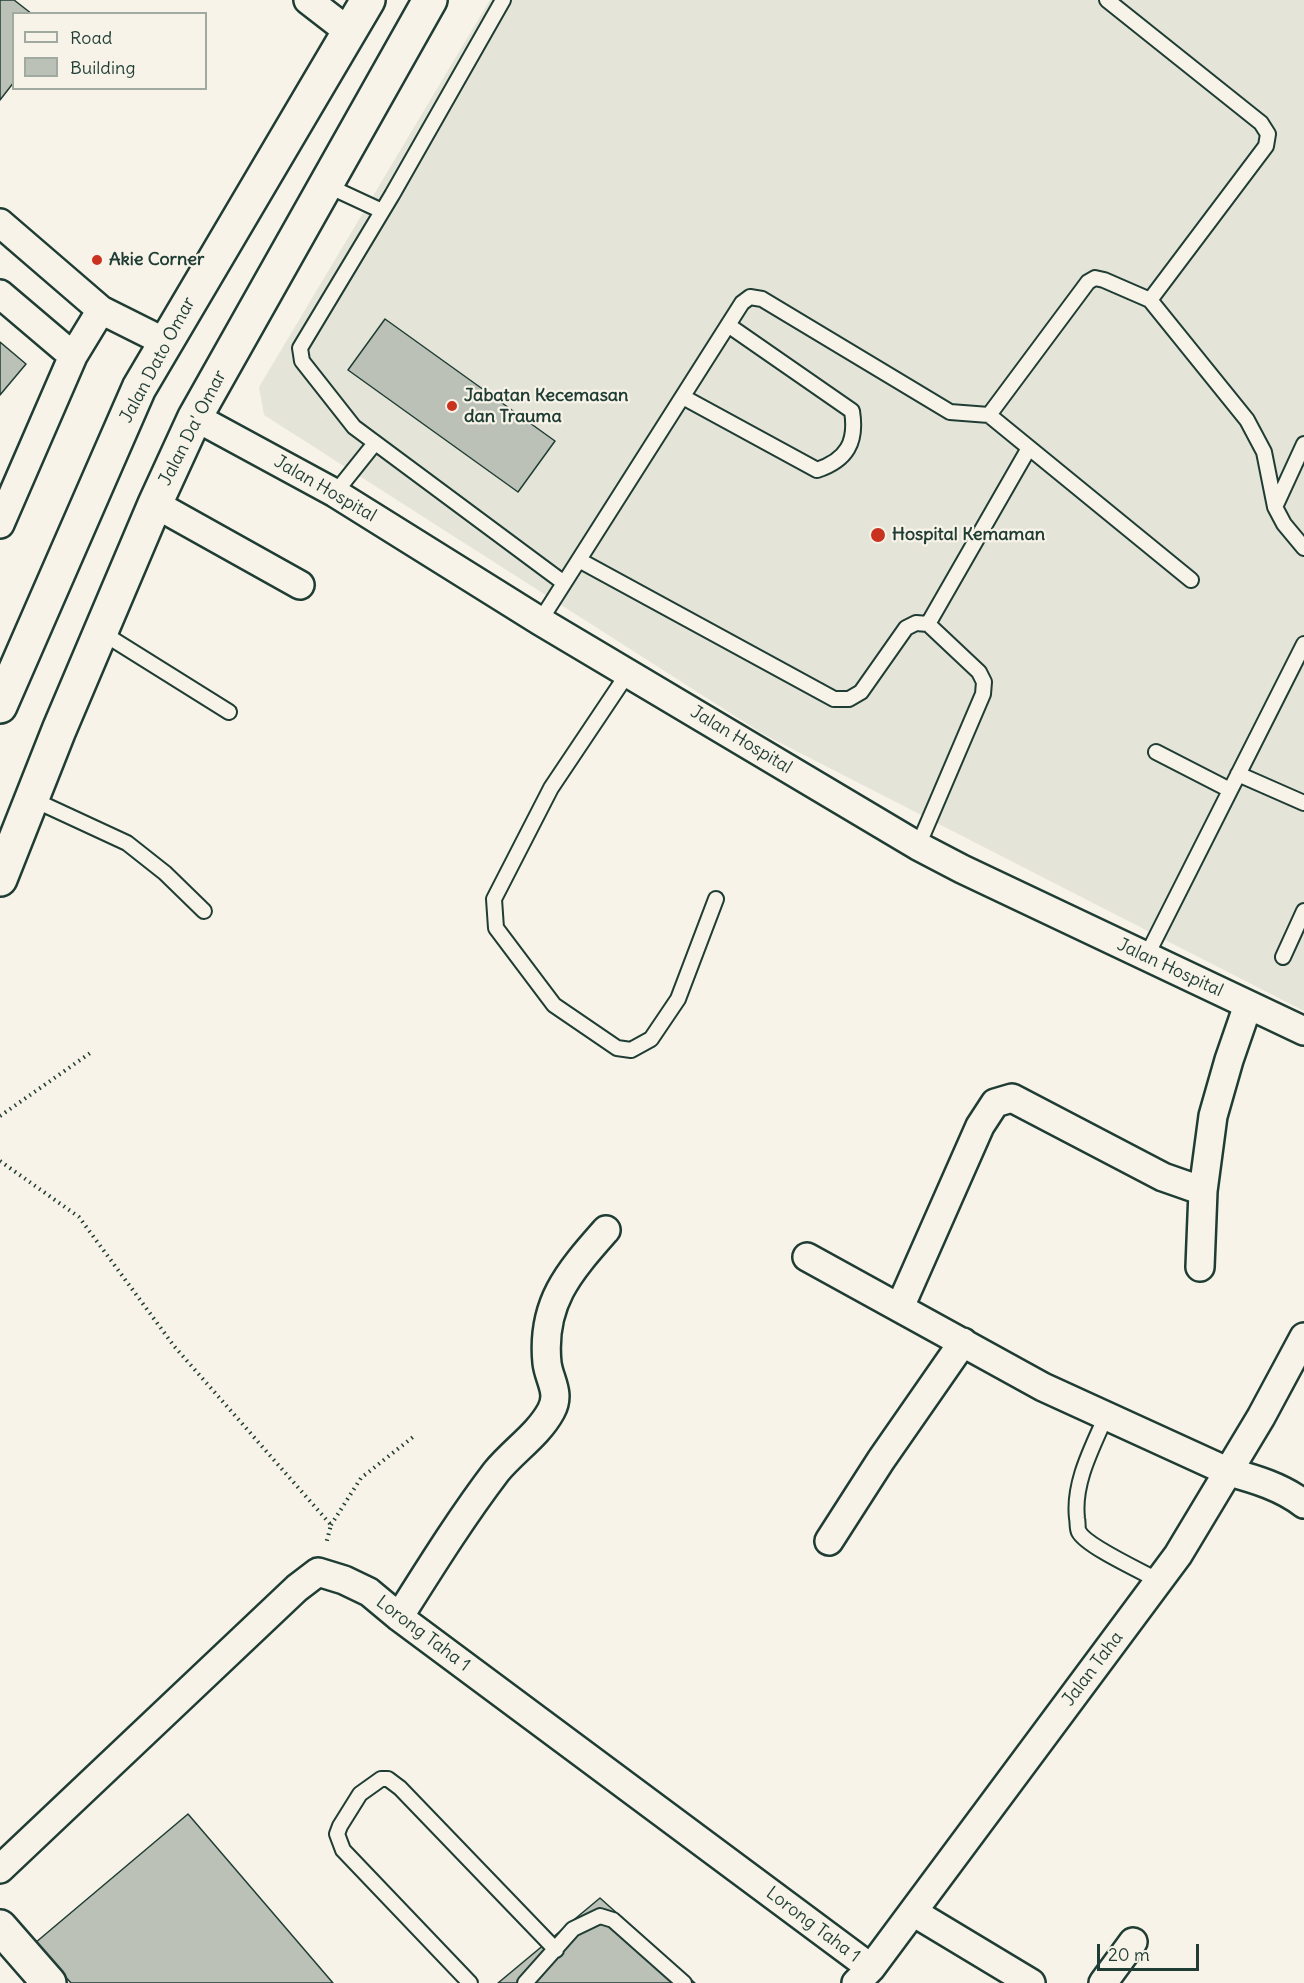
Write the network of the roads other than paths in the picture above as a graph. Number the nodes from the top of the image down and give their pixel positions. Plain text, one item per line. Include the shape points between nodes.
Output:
1 (308, 0) edge
2 (368, 0) edge
3 (430, 0) edge
4 (503, 0) edge
5 (1107, 0) edge
6 (348, 32) junction
7 (326, 185) junction
8 (382, 211) junction
9 (0, 223) edge
10 (0, 294) edge
11 (1150, 300) junction
12 (101, 310) junction
13 (728, 325) junction
14 (165, 342) junction
15 (73, 356) junction
16 (683, 397) junction
17 (989, 415) junction
18 (195, 417) junction
19 (375, 443) junction
20 (1304, 444) edge
21 (1029, 448) junction
22 (335, 493) junction
23 (155, 504) junction
24 (1275, 507) junction
25 (0, 524) edge
26 (1304, 548) edge
27 (579, 560) junction
28 (1191, 580) dead end
29 (564, 583) junction
30 (300, 585) dead end
31 (540, 621) junction
32 (928, 624) junction
33 (101, 632) junction
34 (1304, 644) edge
35 (628, 673) junction
36 (0, 706) edge
37 (229, 712) dead end
38 (1156, 752) dead end
39 (1238, 774) junction
40 (1230, 790) junction
41 (32, 799) junction
42 (1304, 803) edge
43 (918, 846) junction
44 (0, 879) edge
45 (716, 899) dead end
46 (1304, 910) edge
47 (204, 911) dead end
48 (1146, 957) junction
49 (1284, 957) dead end
50 (1248, 1005) junction
51 (1304, 1031) edge
52 (1203, 1191) junction
53 (606, 1230) dead end
54 (807, 1257) dead end
55 (1200, 1267) dead end
56 (900, 1307) junction
57 (1304, 1337) edge
58 (963, 1342) junction
59 (1106, 1416) junction
60 (1229, 1472) junction
61 (1304, 1504) edge
62 (829, 1541) dead end
63 (1159, 1581) junction
64 (399, 1617) junction
65 (0, 1869) edge
66 (912, 1912) junction
67 (0, 1927) edge
68 (1133, 1942) dead end
69 (556, 1950) junction
70 (864, 1976) edge
71 (49, 1983) edge
72 (470, 1983) edge
73 (525, 1983) edge
74 (684, 1983) edge
75 (1031, 1983) edge
76 (1103, 1983) edge

1 - 6 street
2 - 6 main road, Jalan Dato Omar
3 - 7 main road, Jalan Da' Omar
4 - 8 lane
5 - 11 lane via 1261,123 1268,134 1266,146
6 - 14 main road, Jalan Dato Omar
7 - 8 lane
7 - 18 main road, Jalan Da' Omar
8 - 19 lane via 300,348 302,361 315,380 354,427
9 - 12 street
10 - 15 street
11 - 17 lane via 1104,280 1095,278 1088,282
11 - 24 lane via 1247,420 1264,452
12 - 14 street
12 - 15 street
13 - 16 lane
13 - 16 lane via 852,411 855,429 848,449 832,465 817,470
13 - 17 lane via 742,303 750,297 762,299 950,412
14 - 36 main road, Jalan Dato Omar via 139,388
15 - 25 street
16 - 27 lane
17 - 21 lane
18 - 22 street, Jalan Hospital
18 - 23 main road, Jalan Da' Omar
19 - 22 lane
19 - 29 lane
20 - 24 lane
21 - 28 lane
21 - 32 lane
22 - 31 street, Jalan Hospital
23 - 30 street
23 - 33 main road, Jalan Da' Omar
24 - 26 lane
27 - 29 lane
27 - 32 lane via 834,699 849,699 861,692 906,628 916,623
29 - 31 lane
31 - 35 street, Jalan Hospital
32 - 43 lane via 984,681 983,694
33 - 37 lane
33 - 41 main road, Jalan Da' Omar
34 - 39 lane
35 - 43 street, Jalan Hospital
35 - 45 lane via 551,788 499,888 494,898 496,928 554,1005 616,1048 631,1050 651,1039 678,999
38 - 40 lane
39 - 40 lane
39 - 42 lane
40 - 48 lane
41 - 44 main road, Jalan Da' Omar
41 - 47 lane via 127,843
43 - 48 street, Jalan Hospital
46 - 49 lane
48 - 50 street, Jalan Hospital
50 - 51 street, Jalan Hospital
50 - 52 street via 1213,1116
52 - 55 street
52 - 56 street via 1163,1177 1012,1098 1002,1099 980,1126
53 - 64 street via 571,1270 546,1325 547,1365 556,1397 552,1410 478,1496
54 - 56 street
56 - 58 street
57 - 60 street, Jalan Taha
58 - 59 street via 1043,1387
58 - 62 street
59 - 60 street
59 - 63 lane via 1077,1490 1079,1532 1088,1542
60 - 61 street via 1265,1483
60 - 63 street, Jalan Taha
63 - 66 street, Jalan Taha
64 - 65 street, Lorong Taha 1 via 369,1592 318,1572
64 - 70 street, Lorong Taha 1
66 - 70 street, Jalan Taha
66 - 75 street
67 - 71 main road
68 - 76 street
69 - 72 lane via 400,1788 381,1779 360,1794 340,1826 337,1834 343,1850
69 - 73 lane
69 - 74 lane via 573,1929 600,1916 613,1920

